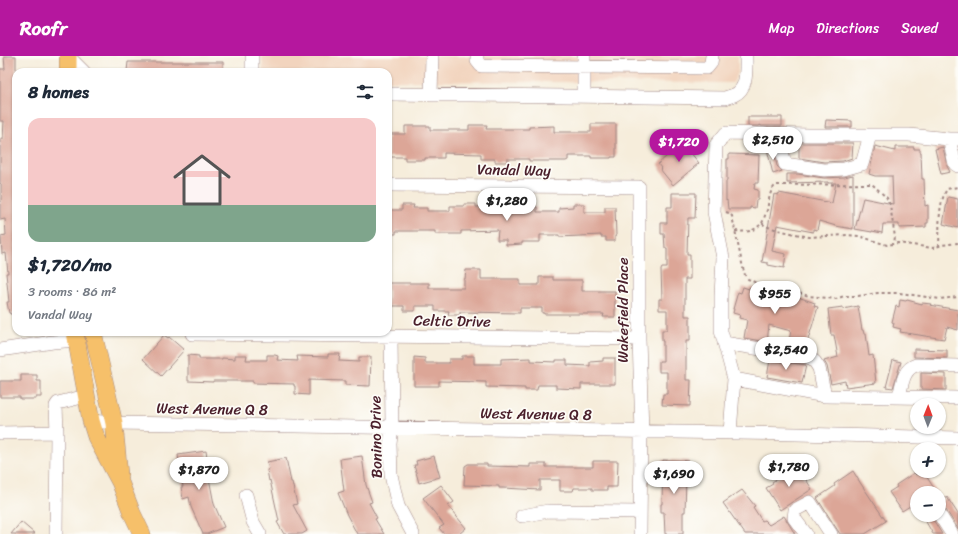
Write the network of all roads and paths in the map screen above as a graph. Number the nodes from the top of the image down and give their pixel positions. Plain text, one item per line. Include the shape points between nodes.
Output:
1 (68, 56) edge
2 (252, 56) edge
3 (432, 56) edge
4 (477, 56) edge
5 (712, 56) edge
6 (746, 56) edge
7 (584, 61) edge
8 (68, 68) edge
9 (80, 68) edge
10 (252, 68) edge
11 (392, 94) edge
12 (431, 95) junction
13 (584, 96) junction
14 (778, 134) junction
15 (870, 135) junction
16 (953, 139) edge
17 (958, 166) edge
18 (392, 185) edge
19 (639, 187) joint
20 (958, 187) edge
21 (714, 216) junction
22 (762, 223) junction
23 (735, 231) junction
24 (958, 243) edge
25 (894, 244) junction
26 (939, 246) junction
27 (958, 297) edge
28 (75, 336) edge
29 (93, 336) edge
30 (391, 336) joint
31 (639, 339) junction
32 (724, 343) junction
33 (0, 350) edge
34 (958, 366) edge
35 (734, 379) junction
36 (86, 396) junction
37 (825, 396) junction
38 (898, 397) junction
39 (958, 398) edge
40 (91, 421) junction
41 (114, 423) junction
42 (392, 427) junction
43 (0, 432) edge
44 (57, 432) junction
45 (641, 432) junction
46 (730, 433) junction
47 (958, 438) edge
48 (120, 482) junction
49 (246, 496) dead end
50 (640, 512) junction
51 (522, 516) dead end
52 (944, 522) edge
53 (56, 534) edge
54 (142, 534) edge
55 (260, 534) edge
56 (413, 534) edge
57 (640, 534) edge
58 (806, 534) edge
59 (831, 534) edge
60 (952, 534) edge

1 - 8 main road
1 - 9 street
2 - 10 street
3 - 12 street
4 - 7 street via 481,66
5 - 7 street via 711,64 707,68
6 - 13 street via 746,77 742,89 735,95 725,98
7 - 13 street
11 - 12 street
12 - 13 street
14 - 15 street
14 - 15 street via 785,164 824,170 844,169 862,164
14 - 21 street via 726,133 716,145
15 - 16 street
16 - 17 street via 955,164
18 - 19 street, Vandal Way
19 - 31 street, Wakefield Place
20 - 26 path via 947,188 943,196
21 - 23 path via 721,215 721,211 730,213
21 - 32 street via 723,258 721,331
22 - 23 path via 749,232
22 - 25 path via 778,230 809,237 853,235 886,245
22 - 25 path via 769,195 776,185 872,184 887,198 890,205
23 - 27 path via 745,275 759,284 809,296 836,299 878,293 900,293 940,299
24 - 26 path
25 - 26 path via 933,248
28 - 33 street
28 - 36 main road
29 - 41 main road
30 - 31 street, Celtic Drive
30 - 42 street, Bonino Drive
31 - 45 street, Wakefield Place
32 - 35 street
32 - 37 street via 809,357 819,368
34 - 38 street via 910,367
35 - 37 street
35 - 46 street
36 - 40 main road
36 - 44 street via 58,403
37 - 38 street
38 - 39 street
40 - 41 street, West Avenue Q 8
40 - 48 main road via 96,437
41 - 42 street, West Avenue Q 8
41 - 48 main road
42 - 45 street, West Avenue Q 8
42 - 56 street, Bonino Drive via 391,475 398,506
43 - 44 street
44 - 53 street
45 - 46 street, West Avenue Q 8
45 - 50 street, Wakefield Place
46 - 47 street, West Avenue Q 8
48 - 54 main road
49 - 55 street via 253,522
50 - 51 street via 548,512
50 - 57 street, Wakefield Place
52 - 60 street
58 - 59 street via 794,518 796,510 810,502

